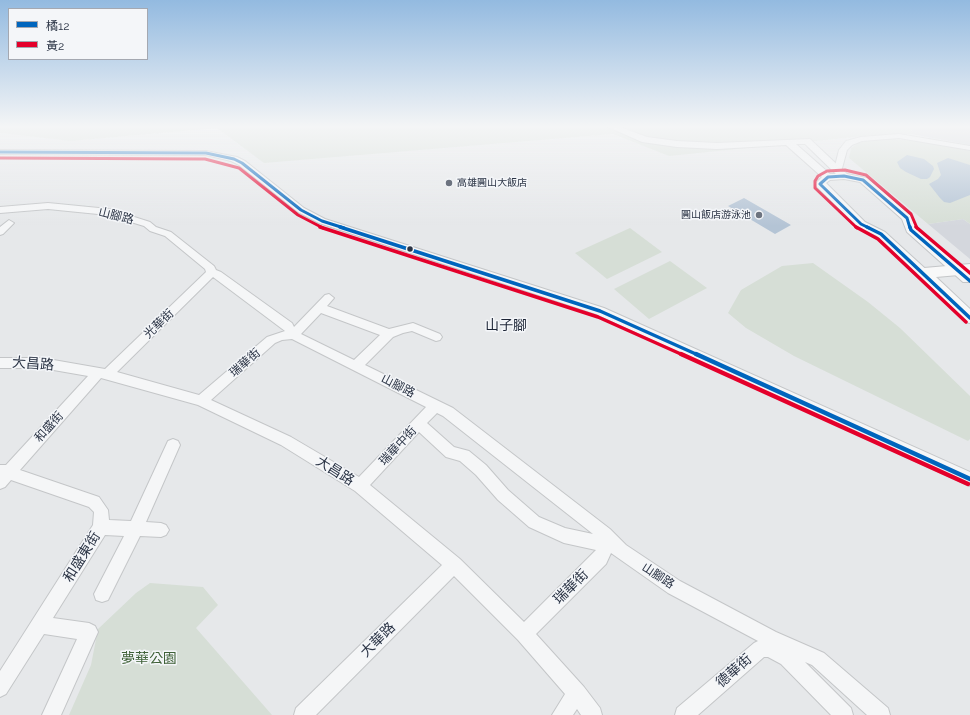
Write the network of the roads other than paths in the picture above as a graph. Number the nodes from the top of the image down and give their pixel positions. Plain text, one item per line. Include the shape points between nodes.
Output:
1 (235, 159) edge
2 (808, 159) edge
3 (827, 159) edge
4 (843, 159) edge
5 (841, 173) junction
6 (828, 177) junction
7 (0, 210) edge
8 (10, 223) dead end
9 (0, 232) edge
10 (211, 274) junction
11 (967, 275) edge
12 (929, 278) junction
13 (329, 298) dead end
14 (320, 308) junction
15 (970, 318) edge
16 (389, 334) junction
17 (293, 335) junction
18 (436, 336) dead end
19 (0, 362) edge
20 (357, 365) junction
21 (102, 374) junction
22 (200, 400) junction
23 (436, 405) junction
24 (418, 424) junction
25 (173, 445) dead end
26 (3, 475) edge
27 (970, 480) edge
28 (360, 486) junction
29 (101, 526) junction
30 (136, 528) junction
31 (161, 530) dead end
32 (606, 539) junction
33 (454, 566) junction
34 (102, 594) dead end
35 (40, 625) junction
36 (524, 634) junction
37 (772, 639) junction
38 (789, 659) junction
39 (0, 688) edge
40 (577, 694) junction
41 (51, 715) edge
42 (303, 715) edge
43 (561, 715) edge
44 (593, 715) edge
45 (684, 715) edge
46 (844, 715) edge
47 (882, 715) edge

1 - 27 street via 301,210 322,221 600,311
2 - 6 street
3 - 5 street
4 - 5 street
5 - 6 street
5 - 11 street via 863,180 906,218 911,230
6 - 12 street via 820,184 861,224 881,234
7 - 10 street, 山腳路 via 48,206 109,212 147,224 168,234 210,268
8 - 9 street
10 - 17 street, 山腳路 via 217,274 288,326
10 - 21 street, 光華街
11 - 12 main road
12 - 15 main road
13 - 14 street
14 - 16 street
14 - 17 street
16 - 18 street via 413,327
16 - 20 street
17 - 20 street, 山腳路
17 - 22 street, 瑞華街 via 271,340
19 - 21 street, 大昌路 via 42,363
20 - 23 street, 山腳路
21 - 22 street, 大昌路
21 - 26 street, 和盛街
22 - 28 street, 大昌路 via 286,441
23 - 24 street, 瑞華中街
23 - 32 street, 山腳路
24 - 28 street, 瑞華中街
24 - 32 street via 451,453 464,455 534,522 564,534
25 - 30 street
26 - 29 street, 和盛東街 via 94,502 101,510
28 - 33 street, 大昌路
29 - 30 street
29 - 35 street, 和盛東街
30 - 31 street
30 - 34 street
32 - 36 street, 瑞華街 via 600,558
32 - 37 street, 山腳路 via 674,587
33 - 36 street, 大昌路
33 - 42 street, 大華路
35 - 39 street, 和盛東街
35 - 41 street via 90,632
36 - 40 street, 大昌路
37 - 38 street, 山腳路
37 - 47 street, 山腳路 via 818,659
38 - 45 street, 德華街 via 770,648 760,649
38 - 46 street, 山腳路
40 - 43 street
40 - 44 street, 大昌路

